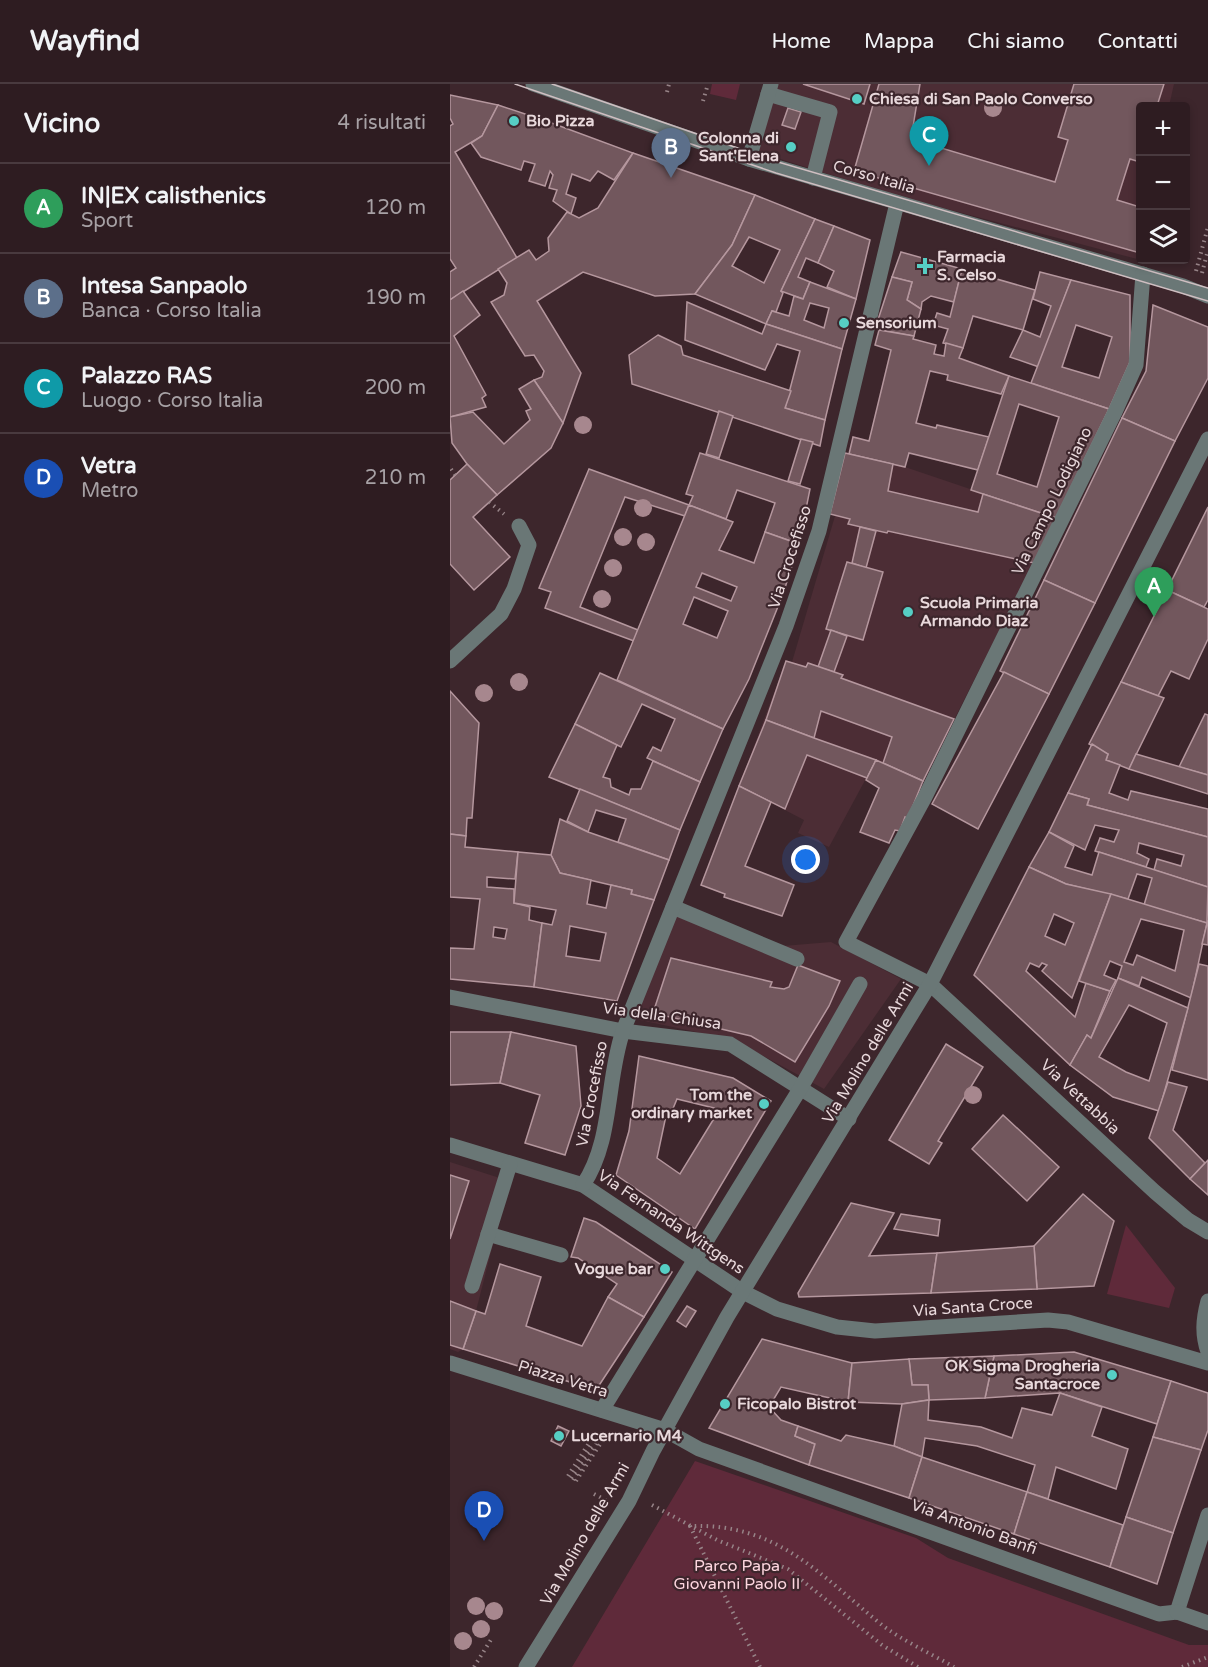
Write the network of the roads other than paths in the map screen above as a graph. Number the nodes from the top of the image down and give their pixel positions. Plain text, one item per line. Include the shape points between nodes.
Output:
1 (533, 84) edge
2 (769, 89) edge
3 (749, 159) junction
4 (813, 178) junction
5 (897, 203) junction
6 (1143, 274) junction
7 (1208, 296) edge
8 (1208, 439) edge
9 (519, 526) dead end
10 (450, 661) edge
11 (673, 908) junction
12 (797, 959) dead end
13 (860, 984) dead end
14 (930, 984) junction
15 (450, 997) edge
16 (623, 1031) junction
17 (800, 1089) junction
18 (849, 1119) junction
19 (450, 1145) edge
20 (510, 1164) junction
21 (583, 1185) junction
22 (1208, 1232) edge
23 (488, 1234) junction
24 (561, 1255) dead end
25 (695, 1260) junction
26 (472, 1286) dead end
27 (743, 1292) junction
28 (1208, 1301) edge
29 (1208, 1352) edge
30 (1208, 1362) edge
31 (450, 1363) edge
32 (602, 1410) junction
33 (665, 1430) junction
34 (1208, 1515) edge
35 (1177, 1612) junction
36 (1208, 1623) edge
37 (526, 1667) edge

1 - 3 street, Corso Italia
2 - 3 street
2 - 4 street via 830,112
3 - 4 street, Corso Italia
4 - 5 street, Corso Italia
5 - 6 street, Corso Italia
5 - 11 street, Via Crocefisso via 819,531 786,626
6 - 7 street, Corso Italia
6 - 14 street, Via Campo Lodigiano via 1136,365 925,797 846,942
8 - 14 street, Via Molino delle Armi
9 - 10 street via 529,546 514,589 501,614
11 - 12 street
11 - 16 street, Via Crocefisso
13 - 17 street
14 - 18 street, Via Molino delle Armi
14 - 22 street, Via Vettabbia via 1155,1191
15 - 16 street, Via della Chiusa
16 - 17 street, Via della Chiusa via 730,1044
16 - 21 street, Via Crocefisso via 616,1051 598,1158
17 - 18 street, Via della Chiusa
17 - 25 street
18 - 27 street, Via Molino delle Armi
19 - 20 street, Via Fernanda Wittgens
20 - 21 street, Via Fernanda Wittgens
20 - 23 street
21 - 25 street, Via Fernanda Wittgens
23 - 24 street
23 - 26 street
25 - 27 street, Via Fernanda Wittgens
25 - 32 street
27 - 30 street, Via Santa Croce via 777,1310 854,1331 1058,1321
27 - 33 street, Via Molino delle Armi
28 - 29 street via 1203,1321
31 - 32 street, Piazza Vetra
32 - 33 street, Piazza Vetra
33 - 35 street, Via Antonio Banfi via 699,1449 1159,1614
33 - 37 street, Via Molino delle Armi via 629,1501
34 - 35 street
35 - 36 street

